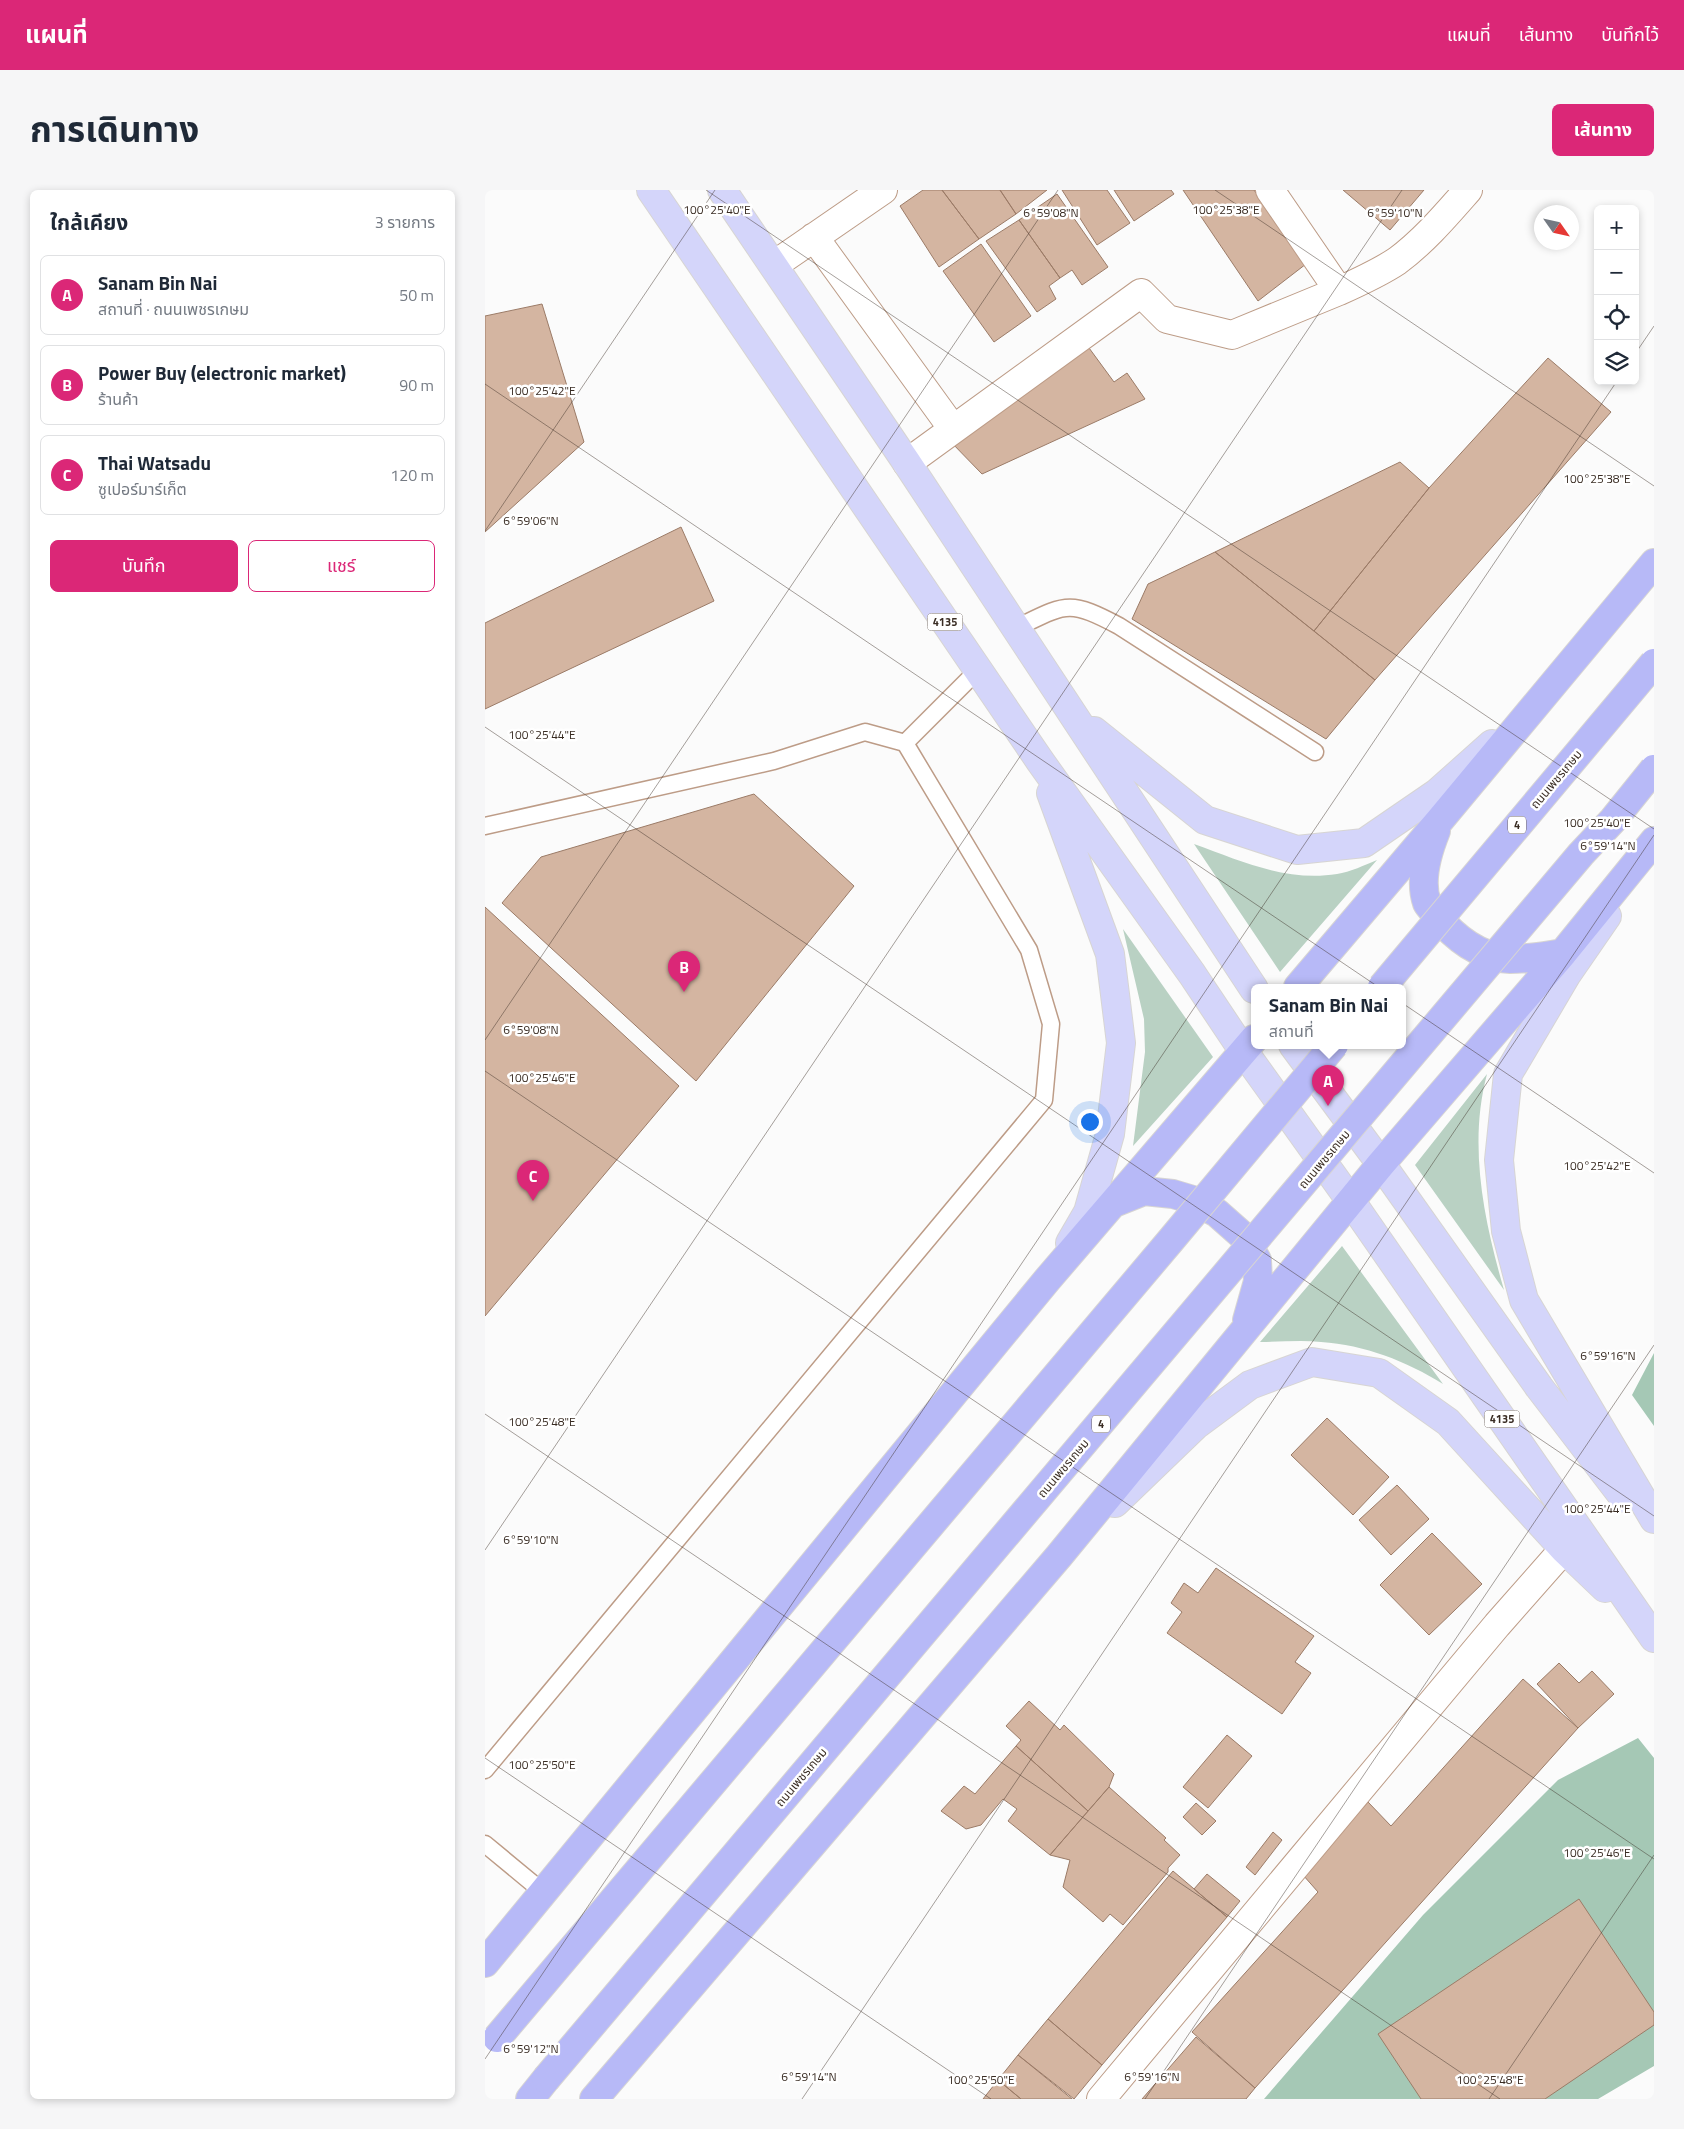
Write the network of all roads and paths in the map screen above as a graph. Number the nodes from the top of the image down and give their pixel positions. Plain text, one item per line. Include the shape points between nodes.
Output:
1 (651, 190) edge
2 (722, 190) edge
3 (883, 190) edge
4 (1468, 190) edge
5 (1278, 193) edge
6 (814, 237) junction
7 (774, 265) junction
8 (1339, 291) junction
9 (953, 429) junction
10 (907, 463) junction
11 (1654, 564) edge
12 (1016, 628) junction
13 (1654, 663) edge
14 (977, 670) junction
15 (1549, 687) junction
16 (1075, 716) junction
17 (905, 743) junction
18 (1315, 752) dead end
19 (1040, 761) junction
20 (1654, 769) edge
21 (1440, 820) junction
22 (485, 826) edge
23 (1654, 841) edge
24 (1654, 847) edge
25 (1563, 953) junction
26 (1251, 984) edge
27 (1301, 984) edge
28 (1385, 984) edge
29 (1249, 1046) edge
30 (1296, 1049) edge
31 (1331, 1049) edge
32 (1381, 1164) junction
33 (1350, 1200) junction
34 (1114, 1203) junction
35 (1047, 1280) junction
36 (1244, 1330) junction
37 (1654, 1519) edge
38 (1654, 1537) edge
39 (1564, 1549) junction
40 (1059, 1556) junction
41 (1650, 1632) edge
42 (485, 1770) edge
43 (485, 1844) edge
44 (543, 1892) junction
45 (485, 1963) edge
46 (491, 2044) edge
47 (538, 2089) edge
48 (594, 2099) edge
49 (1101, 2099) edge

1 - 14 main road, 4135
2 - 7 main road
3 - 6 street
4 - 8 street via 1408,252 1377,273
5 - 8 street
6 - 7 street
6 - 9 street
7 - 10 main road
8 - 9 street via 1232,335 1167,319 1141,293
9 - 10 street
10 - 12 main road
11 - 15 highway
12 - 16 main road
12 - 18 lane via 1058,608 1074,606 1086,609 1119,626
13 - 28 highway, ถนนเพชรเกษม / 4, bridge
14 - 17 lane
14 - 19 main road, 4135
15 - 16 main road via 1437,793 1364,843 1297,850 1205,820
15 - 21 highway
16 - 26 main road
17 - 22 lane via 865,732 774,761
17 - 42 lane via 1029,950 1051,1024 1044,1100
19 - 29 main road, 4135 via 1192,974
19 - 35 main road via 1110,954 1121,1043 1110,1134 1088,1212
20 - 47 highway, ถนนเพชรเกษม / 4, bridge
21 - 25 highway via 1431,843 1424,879 1427,903 1447,929 1484,953 1509,959
21 - 27 highway
23 - 25 highway
24 - 37 main road via 1567,974 1508,1074 1499,1160 1506,1231 1524,1300
25 - 32 highway
29 - 33 main road, 4135
29 - 34 highway
30 - 32 main road
31 - 46 highway, bridge
32 - 33 highway
32 - 38 main road via 1539,1387
33 - 36 highway
33 - 41 main road, 4135
34 - 35 highway
34 - 36 highway via 1144,1191 1173,1194 1217,1213 1243,1236 1257,1260 1258,1281
35 - 44 highway
36 - 40 highway
39 - 40 main road via 1448,1422 1379,1373 1312,1362 1250,1384 1196,1425
39 - 41 main road
39 - 49 street
40 - 48 highway
43 - 44 lane
44 - 45 highway

